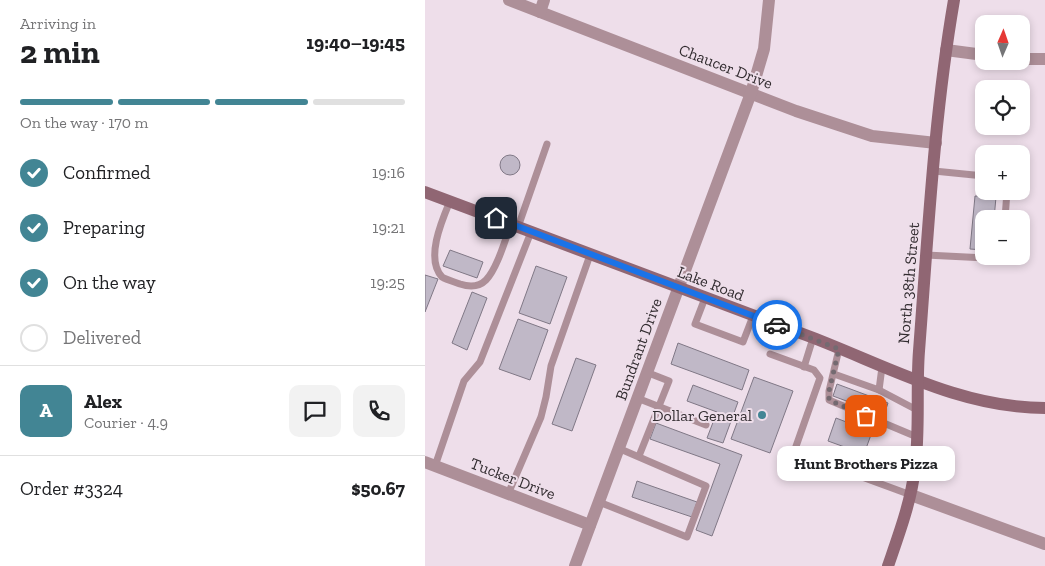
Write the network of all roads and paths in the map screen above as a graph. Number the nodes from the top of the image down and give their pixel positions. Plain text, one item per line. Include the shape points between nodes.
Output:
1 (509, 0) edge
2 (769, 0) edge
3 (954, 0) edge
4 (542, 6) edge
5 (946, 50) junction
6 (975, 54) edge
7 (1030, 59) edge
8 (1045, 60) edge
9 (751, 93) junction
10 (936, 143) junction
11 (547, 144) dead end
12 (933, 171) junction
13 (975, 175) edge
14 (425, 192) edge
15 (450, 201) junction
16 (515, 226) junction
17 (531, 232) junction
18 (591, 255) junction
19 (927, 255) junction
20 (975, 257) edge
21 (677, 288) junction
22 (705, 298) junction
23 (753, 316) junction
24 (813, 338) junction
25 (839, 349) junction
26 (770, 354) dead end
27 (803, 367) junction
28 (883, 367) junction
29 (646, 372) junction
30 (834, 374) junction
31 (917, 381) junction
32 (879, 390) junction
33 (637, 398) junction
34 (658, 407) junction
35 (1045, 408) edge
36 (917, 410) junction
37 (707, 425) dead end
38 (917, 437) junction
39 (619, 448) junction
40 (639, 456) junction
41 (430, 464) edge
42 (508, 494) junction
43 (911, 495) junction
44 (599, 502) junction
45 (590, 525) junction
46 (1045, 544) edge
47 (575, 566) edge
48 (888, 566) edge

1 - 4 street, Chaucer Drive
2 - 9 street, Bundrant Drive via 764,49
3 - 5 street, North 38th Street
4 - 9 street, Chaucer Drive
5 - 6 street
5 - 10 street, North 38th Street
7 - 8 street
9 - 10 street, Chaucer Drive via 872,136
9 - 21 street, Bundrant Drive
10 - 12 street, North 38th Street
11 - 16 lane
12 - 13 lane
12 - 19 street, North 38th Street
14 - 15 street, Lake Road
15 - 16 street, Lake Road
15 - 16 lane via 435,236 433,254 435,267 452,281 467,286 485,281
16 - 17 street, Lake Road
17 - 18 street, Lake Road
17 - 41 lane via 480,362 464,381
18 - 21 street, Lake Road
18 - 42 lane via 551,366 541,417
19 - 20 lane
19 - 31 street, North 38th Street
21 - 22 street, Lake Road
21 - 29 street, Bundrant Drive
22 - 23 street, Lake Road
22 - 23 lane via 695,324 743,342
23 - 24 street, Lake Road
24 - 25 street, Lake Road
24 - 27 lane
25 - 28 street, Lake Road
25 - 30 lane
26 - 27 lane
27 - 43 lane via 814,370 820,378 794,452
28 - 31 street, Lake Road
28 - 32 lane
29 - 33 street, Bundrant Drive
29 - 34 lane via 669,381
30 - 32 lane
30 - 38 lane via 829,400
31 - 35 street, Lake Road via 986,402
31 - 36 street, North 38th Street
32 - 36 lane
33 - 34 lane
33 - 39 street, Bundrant Drive
34 - 37 lane
34 - 40 lane
36 - 38 street, North 38th Street
38 - 43 street, North 38th Street
39 - 40 lane
39 - 44 street, Bundrant Drive
40 - 44 lane via 706,486 687,537
41 - 42 street, Tucker Drive
42 - 45 street, Tucker Drive
43 - 46 street
43 - 48 street, North 38th Street
44 - 45 street, Bundrant Drive
45 - 47 street, Bundrant Drive

